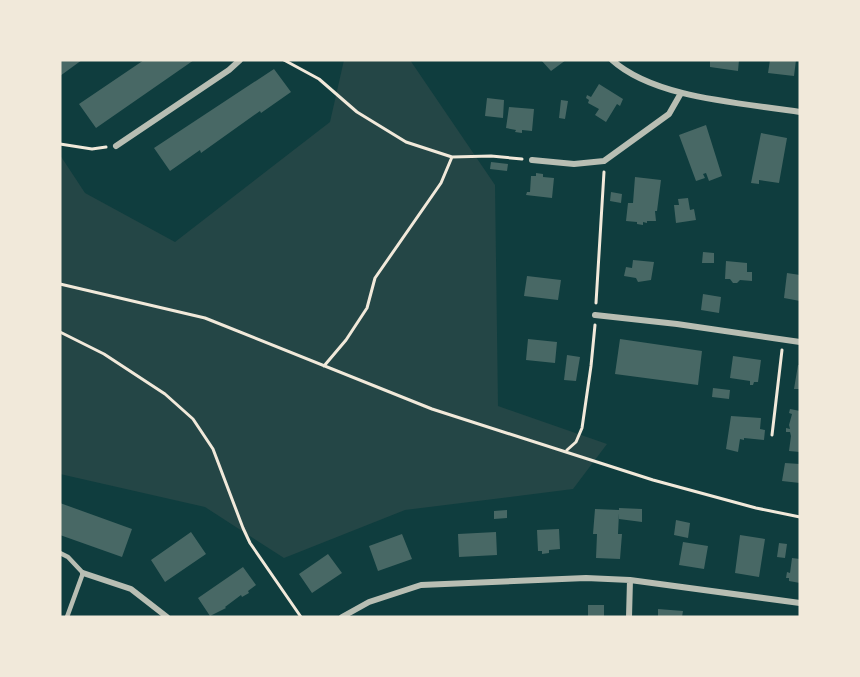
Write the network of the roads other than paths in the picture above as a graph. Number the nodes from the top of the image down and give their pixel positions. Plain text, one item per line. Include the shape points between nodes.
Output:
1 (240, 60) edge
2 (612, 60) edge
3 (681, 93) junction
4 (800, 112) edge
5 (116, 146) road end
6 (532, 160) road end
7 (595, 315) road end
8 (800, 342) edge
9 (60, 554) edge
10 (83, 573) junction
11 (630, 580) junction
12 (800, 603) edge
13 (67, 617) edge
14 (166, 617) edge
15 (342, 617) edge
16 (629, 617) edge

1 - 5 street
2 - 3 street via 656,85
3 - 4 street
3 - 6 street via 669,114 604,161 574,164
7 - 8 street
9 - 10 lane
10 - 13 lane
10 - 14 street via 131,589
11 - 12 street
11 - 15 street via 586,578 421,585 369,602
11 - 16 street

